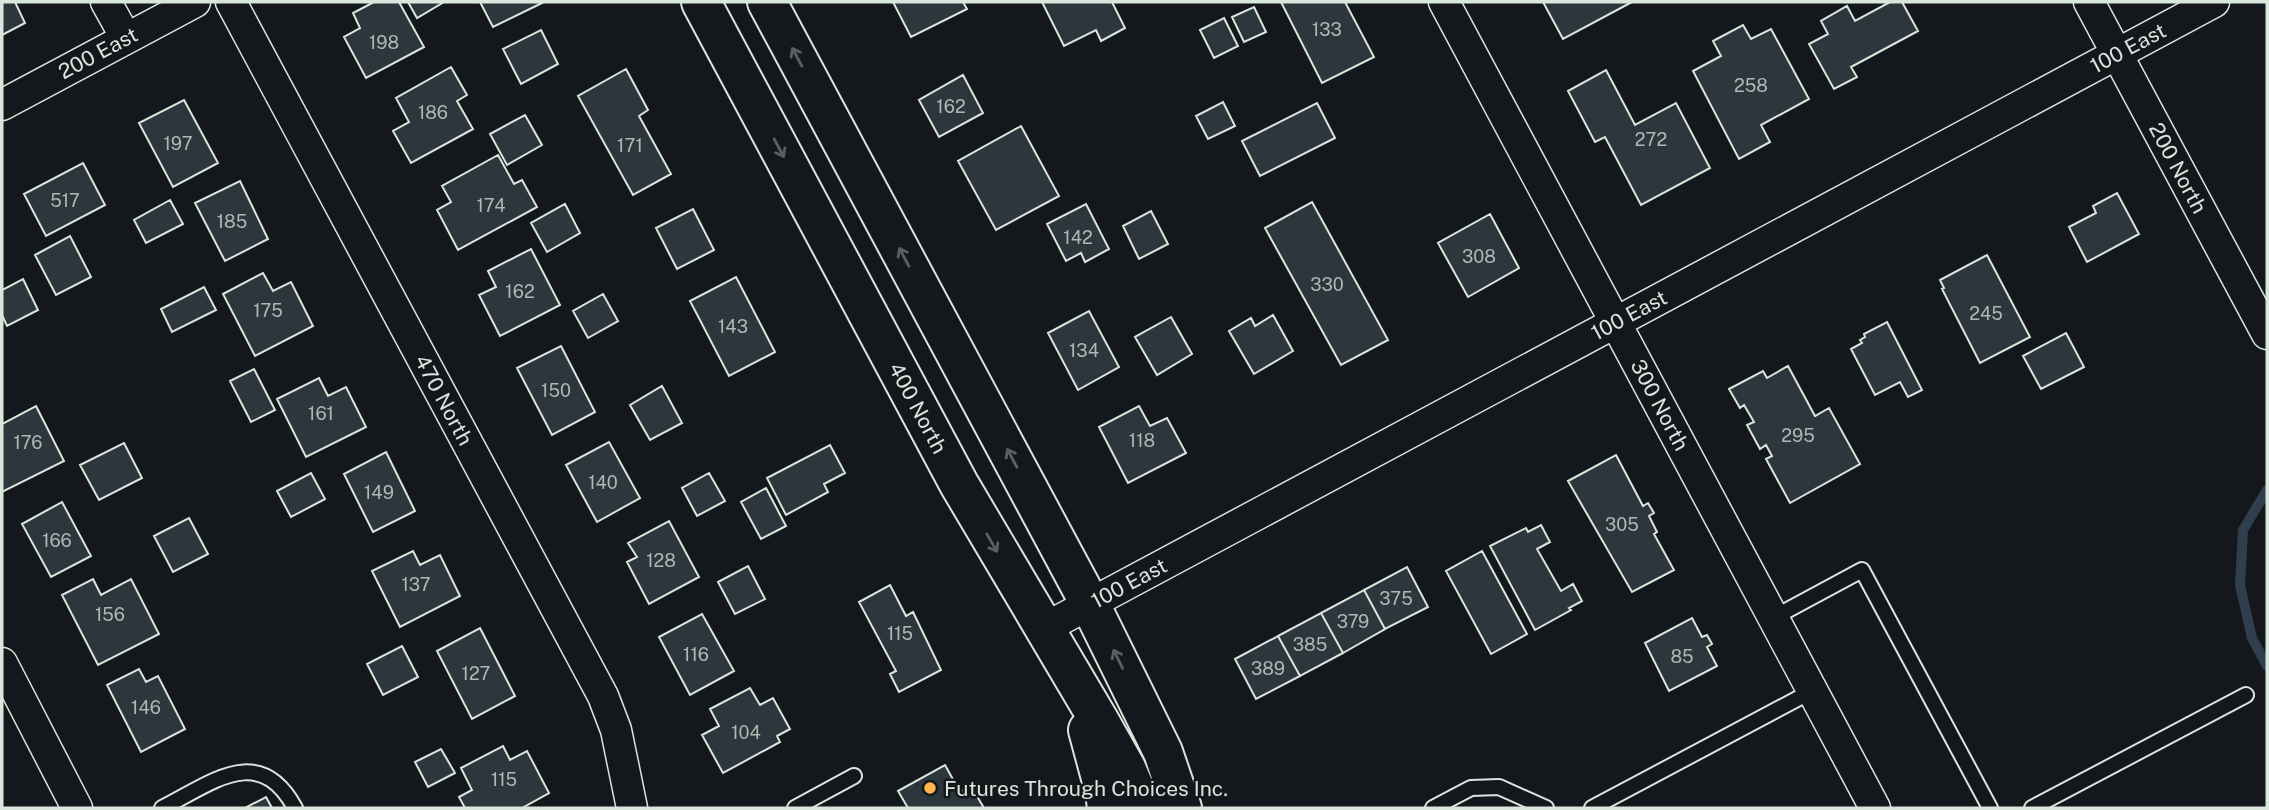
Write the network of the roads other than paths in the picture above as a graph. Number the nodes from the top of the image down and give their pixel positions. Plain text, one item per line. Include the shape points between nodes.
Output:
1 (106, 2) edge
2 (195, 2) edge
3 (231, 2) edge
4 (701, 2) edge
5 (767, 2) edge
6 (1444, 2) edge
7 (2089, 2) edge
8 (2214, 2) edge
9 (126, 38) junction
10 (2117, 54) junction
11 (2, 105) edge
12 (1615, 323) junction
13 (2267, 334) edge
14 (1090, 604) junction
15 (1773, 618) junction
16 (1043, 629) junction
17 (2, 663) edge
18 (1072, 674) junction
19 (1812, 691) junction
20 (2246, 695) dead end
21 (1148, 720) junction
22 (854, 776) dead end
23 (77, 808) edge
24 (162, 808) edge
25 (295, 808) edge
26 (632, 808) edge
27 (795, 808) edge
28 (1107, 808) edge
29 (1143, 808) edge
30 (1182, 808) edge
31 (1210, 808) edge
32 (1433, 808) edge
33 (1546, 808) edge
34 (1592, 808) edge
35 (1875, 808) edge
36 (1990, 808) edge
37 (2032, 808) edge

1 - 9 street
2 - 9 street, 200 East
3 - 26 street, 470 North via 603,696 616,730
4 -> 16 main road, 400 North via 958,484
14 -> 5 main road
6 - 12 street, 300 North
7 - 10 street, 200 North
8 - 10 street, 100 East
9 - 11 street, 200 East
10 - 12 street, 100 East
10 - 13 street, 200 North
12 - 14 street, 100 East
12 - 15 street, 300 North
14 - 16 street, 100 East
21 -> 14 main road
15 - 19 street, 300 North
15 - 36 lane via 1862,570
16 - 18 main road, 400 North
17 - 23 street
18 - 28 main road
18 - 29 main road, 400 North via 1126,768
19 - 34 lane
19 - 35 street, 300 North
20 - 37 lane
21 - 30 main road
21 - 31 main road
22 - 27 lane
24 - 25 lane via 237,772 258,772 274,779
32 - 33 lane via 1471,788 1499,787

